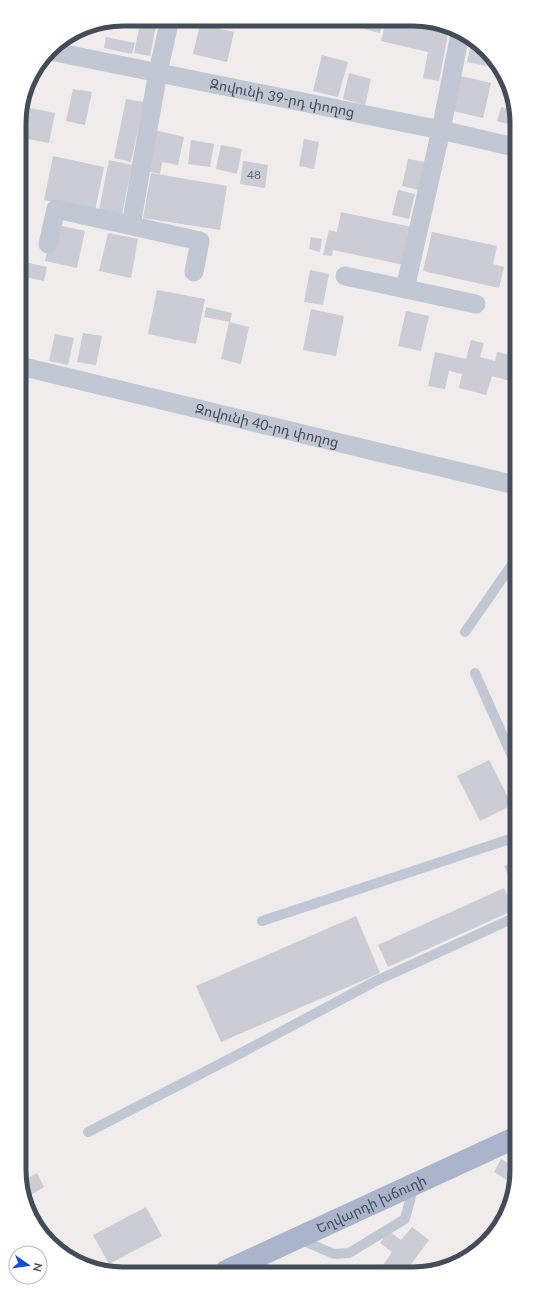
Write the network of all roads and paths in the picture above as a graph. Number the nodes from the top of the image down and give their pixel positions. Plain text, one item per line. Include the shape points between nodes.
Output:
1 (168, 26) edge
2 (459, 38) edge
3 (56, 52) edge
4 (158, 72) junction
5 (441, 130) junction
6 (510, 146) edge
7 (131, 225) junction
8 (48, 244) dead end
9 (194, 272) dead end
10 (345, 276) dead end
11 (405, 289) junction
12 (476, 304) dead end
13 (26, 367) edge
14 (510, 484) edge
15 (510, 567) edge
16 (466, 632) dead end
17 (475, 672) dead end
18 (510, 751) edge
19 (510, 839) edge
20 (510, 920) edge
21 (262, 921) dead end
22 (88, 1132) dead end
23 (510, 1141) edge
24 (414, 1185) junction
25 (297, 1239) junction
26 (237, 1267) edge

1 - 4 street
2 - 5 street
3 - 4 street, Զովունի 39-րդ փողոց
4 - 5 street, Զովունի 39-րդ փողոց
4 - 7 street
5 - 6 street, Զովունի 39-րդ փողոց
5 - 11 street
7 - 8 street via 56,209
7 - 9 street via 200,241
10 - 11 street
11 - 12 street
13 - 14 street, Զովունի 40-րդ փողոց
15 - 16 lane
17 - 18 lane
19 - 21 lane
20 - 22 lane via 376,981
23 - 24 main road, Եղվարդի խճուղի
24 - 25 main road, Եղվարդի խճուղի
24 - 25 lane via 405,1219 349,1253 334,1254
25 - 26 main road, Եղվարդի խճուղի

